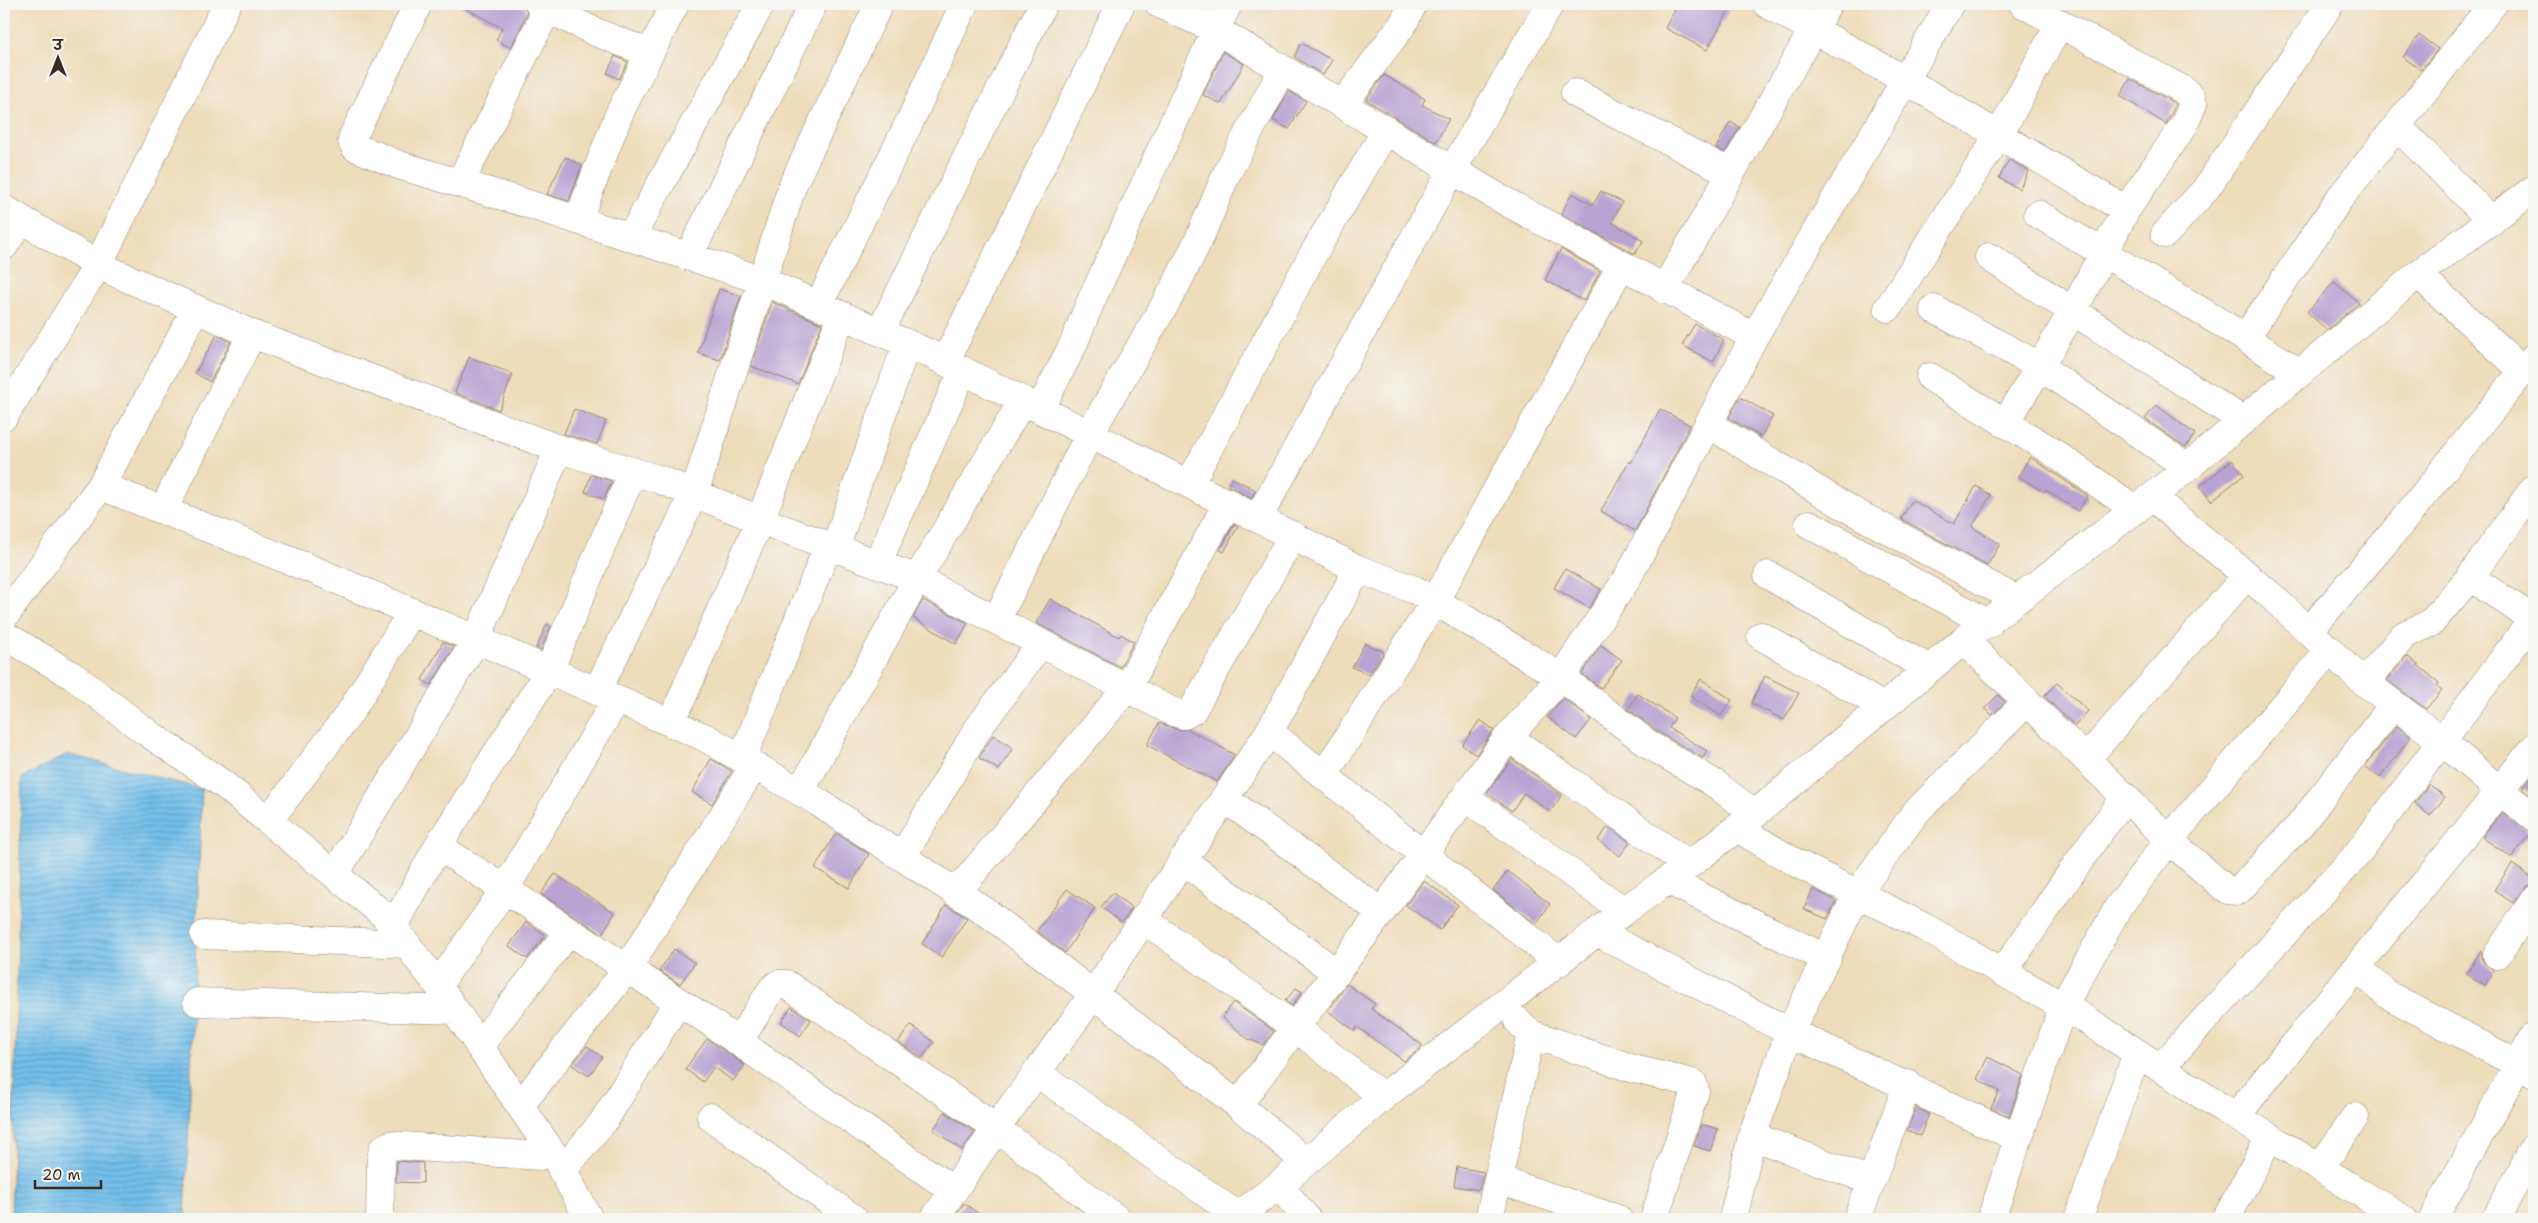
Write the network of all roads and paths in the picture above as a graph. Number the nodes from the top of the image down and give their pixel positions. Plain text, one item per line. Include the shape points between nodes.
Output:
1 (227, 4) edge
2 (418, 4) edge
3 (674, 4) edge
4 (761, 4) edge
5 (813, 4) edge
6 (879, 4) edge
7 (964, 4) edge
8 (1043, 4) edge
9 (1121, 4) edge
10 (1228, 4) edge
11 (1413, 4) edge
12 (1550, 4) edge
13 (1767, 4) edge
14 (1828, 4) edge
15 (1950, 4) edge
16 (2023, 4) edge
17 (2330, 4) edge
18 (2493, 4) edge
19 (1163, 5) edge
20 (543, 6) edge
21 (2060, 23) junction
22 (1215, 29) junction
23 (1814, 30) junction
24 (649, 53) junction
25 (1283, 69) junction
26 (1906, 80) junction
27 (1576, 93) dead end
28 (1343, 104) junction
29 (2397, 126) junction
30 (1386, 130) junction
31 (1999, 135) junction
32 (1452, 170) junction
33 (1731, 173) junction
34 (460, 183) junction
35 (2534, 189) edge
36 (2126, 210) junction
37 (12, 214) edge
38 (2038, 214) dead end
39 (578, 220) junction
40 (2492, 221) junction
41 (2165, 234) dead end
42 (631, 237) junction
43 (4, 246) edge
44 (2103, 253) junction
45 (689, 256) junction
46 (1989, 257) dead end
47 (98, 265) junction
48 (1621, 266) junction
49 (2418, 274) junction
50 (760, 280) junction
51 (1664, 290) junction
52 (1888, 308) dead end
53 (196, 309) junction
54 (1934, 309) dead end
55 (830, 310) junction
56 (2073, 311) junction
57 (880, 332) junction
58 (252, 334) junction
59 (1754, 337) junction
60 (2245, 338) junction
61 (907, 343) junction
62 (2529, 364) edge
63 (954, 366) junction
64 (2039, 366) junction
65 (2300, 373) junction
66 (1930, 377) dead end
67 (1031, 404) junction
68 (4, 416) edge
69 (2242, 420) junction
70 (1708, 424) junction
71 (2006, 424) junction
72 (1090, 433) junction
73 (559, 449) junction
74 (2186, 466) junction
75 (633, 471) junction
76 (1190, 483) junction
77 (100, 486) junction
78 (2534, 488) edge
79 (694, 494) junction
80 (1228, 502) junction
81 (2144, 504) junction
82 (163, 510) junction
83 (1258, 518) junction
84 (760, 520) junction
85 (1809, 524) dead end
86 (1293, 535) junction
87 (832, 547) junction
88 (877, 564) junction
89 (1358, 568) junction
90 (1768, 575) dead end
91 (2247, 575) junction
92 (2470, 577) junction
93 (917, 579) junction
94 (2017, 600) junction
95 (1435, 601) junction
96 (411, 613) junction
97 (4, 617) edge
98 (997, 619) junction
99 (2534, 619) edge
100 (1989, 624) junction
101 (2309, 631) junction
102 (4, 635) edge
103 (1760, 636) dead end
104 (476, 640) junction
105 (1964, 640) junction
106 (1041, 643) junction
107 (2330, 650) junction
108 (1929, 670) junction
109 (549, 671) junction
110 (1561, 677) junction
111 (2364, 682) junction
112 (1127, 688) junction
113 (606, 696) junction
114 (2027, 702) junction
115 (2393, 705) junction
116 (1884, 707) junction
117 (671, 723) junction
118 (1269, 732) junction
119 (1508, 737) junction
120 (2441, 740) junction
121 (2534, 748) edge
122 (2086, 759) junction
123 (748, 762) junction
124 (1324, 775) junction
125 (800, 792) junction
126 (2501, 792) junction
127 (1465, 797) junction
128 (1224, 798) junction
129 (2126, 798) junction
130 (2534, 817) edge
131 (269, 820) junction
132 (1746, 821) junction
133 (2169, 840) junction
134 (438, 846) junction
135 (1424, 853) junction
136 (902, 857) junction
137 (1182, 860) junction
138 (1689, 865) junction
139 (335, 874) junction
140 (1667, 880) junction
141 (505, 889) junction
142 (956, 892) junction
143 (1857, 894) junction
144 (2534, 900) edge
145 (1624, 911) junction
146 (1381, 912) junction
147 (1143, 919) junction
148 (569, 931) junction
149 (1597, 932) junction
150 (204, 935) dead end
151 (401, 935) junction
152 (2496, 954) dead end
153 (1827, 959) junction
154 (1559, 962) junction
155 (627, 968) junction
156 (2358, 968) junction
157 (1337, 972) junction
158 (2003, 972) junction
159 (438, 985) junction
160 (1093, 994) junction
161 (197, 1002) dead end
162 (678, 1002) junction
163 (2063, 1006) junction
164 (1502, 1007) junction
165 (456, 1010) junction
166 (1295, 1027) junction
167 (1790, 1032) junction
168 (1531, 1034) junction
169 (2534, 1036) edge
170 (738, 1042) junction
171 (479, 1046) junction
172 (2137, 1052) junction
173 (2160, 1068) junction
174 (2527, 1070) edge
175 (1036, 1072) junction
176 (1908, 1084) junction
177 (1383, 1097) junction
178 (1238, 1105) junction
179 (520, 1106) junction
180 (2236, 1116) junction
181 (2355, 1117) dead end
182 (711, 1118) dead end
183 (996, 1128) junction
184 (1752, 1136) junction
185 (2270, 1137) junction
186 (2018, 1138) junction
187 (2534, 1147) edge
188 (540, 1156) dead end
189 (1306, 1162) junction
190 (2320, 1168) junction
191 (562, 1171) junction
192 (1498, 1180) junction
193 (1871, 1181) junction
194 (1279, 1185) junction
195 (954, 1191) junction
196 (2371, 1211) edge
197 (1236, 1218) edge
198 (380, 1219) edge
199 (589, 1219) edge
200 (854, 1219) edge
201 (934, 1219) edge
202 (1117, 1219) edge
203 (1307, 1219) edge
204 (1488, 1219) edge
205 (1618, 1219) edge
206 (1654, 1219) edge
207 (1733, 1219) edge
208 (1856, 1219) edge
209 (1991, 1219) edge
210 (2078, 1219) edge
211 (2226, 1219) edge
212 (2403, 1219) edge
213 (2433, 1219) edge
214 (2496, 1219) edge

1 - 47 street
2 - 34 street via 352,142 355,147 399,165
3 - 24 street
4 - 42 street
5 - 45 street
6 - 50 street via 793,184
7 - 55 street
8 - 57 street
9 - 63 street
10 - 22 street
11 - 28 street via 1403,24
12 - 32 street
13 - 23 street
14 - 23 street
15 - 26 street
16 - 21 street
17 - 41 street via 2205,190
18 - 29 street
19 - 22 street
20 - 24 street via 593,31
20 - 34 street
21 - 31 street
21 - 36 street via 2182,89 2191,97 2193,104 2184,125
22 - 25 street
22 - 67 street via 1073,345
23 - 26 street
23 - 33 street
24 - 39 street via 619,114
25 - 28 street
25 - 72 street via 1227,173 1175,287
26 - 31 street
26 - 59 street
27 - 33 street
28 - 30 street
29 - 40 street
29 - 60 street via 2340,198
30 - 32 street
30 - 76 street via 1312,256
31 - 36 street
31 - 52 street
32 - 48 street
32 - 83 street
33 - 51 street
34 - 39 street
35 - 40 street
36 - 44 street
37 - 43 street
37 - 47 street
38 - 44 street
39 - 42 street
40 - 49 street
42 - 45 street
44 - 56 street
44 - 60 street
45 - 50 street
46 - 56 street
47 - 53 street
47 - 68 street
48 - 51 street
48 - 95 street
49 - 62 street
49 - 65 street
50 - 55 street
50 - 79 street
51 - 59 street
53 - 58 street
53 - 77 street
54 - 64 street
55 - 57 street
55 - 84 street
56 - 64 street
56 - 69 street
57 - 61 street
58 - 73 street
58 - 82 street
59 - 70 street
60 - 65 street
61 - 63 street
61 - 87 street
62 - 101 street via 2393,533
63 - 67 street
63 - 88 street
64 - 71 street
64 - 74 street
65 - 69 street
66 - 71 street
67 - 72 street
67 - 93 street
69 - 74 street
70 - 94 street via 1851,510
70 - 110 street via 1627,579
71 - 81 street via 2097,481
72 - 76 street
72 - 98 street
73 - 75 street
73 - 104 street
74 - 81 street
75 - 79 street
75 - 109 street
76 - 80 street
77 - 82 street
77 - 97 street
78 - 92 street
79 - 84 street
79 - 113 street
80 - 83 street
80 - 112 street
81 - 91 street
81 - 94 street
82 - 96 street
83 - 86 street
84 - 87 street
84 - 117 street
85 - 100 street
86 - 89 street
86 - 112 street via 1192,711 1184,715
87 - 88 street
87 - 123 street
88 - 93 street
89 - 95 street
89 - 118 street
90 - 108 street
91 - 101 street
91 - 122 street
92 - 99 street
92 - 111 street via 2431,623 2404,635
93 - 98 street
93 - 125 street
94 - 100 street
95 - 110 street
95 - 124 street
96 - 104 street
96 - 131 street via 349,714
98 - 106 street
99 - 120 street
100 - 105 street
101 - 107 street
102 - 131 street via 73,676
103 - 116 street
104 - 109 street
104 - 139 street
105 - 108 street
105 - 114 street
106 - 112 street
106 - 136 street via 977,730
107 - 111 street
107 - 133 street
108 - 116 street
109 - 113 street
109 - 134 street
110 - 119 street
110 - 132 street via 1650,746 1714,783
111 - 115 street
112 - 142 street
113 - 117 street
113 - 141 street
114 - 122 street
114 - 143 street via 1916,812
115 - 120 street
115 - 133 street via 2300,825 2238,891 2227,890
116 - 132 street
117 - 123 street
118 - 124 street
118 - 128 street
119 - 127 street
119 - 138 street
120 - 126 street
120 - 173 street via 2354,858
121 - 126 street
122 - 129 street
123 - 125 street
123 - 155 street
124 - 135 street
125 - 136 street
126 - 130 street
126 - 156 street
127 - 135 street
127 - 145 street
128 - 137 street
128 - 146 street
129 - 133 street
129 - 158 street
131 - 139 street
132 - 138 street
132 - 143 street via 1798,864
133 - 163 street via 2119,906
134 - 141 street
134 - 151 street
135 - 146 street
135 - 154 street
136 - 142 street
137 - 147 street
137 - 157 street
138 - 140 street
139 - 151 street
140 - 145 street
140 - 153 street
141 - 148 street
141 - 159 street
142 - 160 street
143 - 153 street
143 - 158 street
144 - 152 street
145 - 149 street
146 - 157 street
147 - 160 street
147 - 166 street
148 - 155 street
148 - 171 street
149 - 154 street
149 - 167 street
150 - 151 street
151 - 159 street
153 - 167 street
154 - 164 street
155 - 162 street
155 - 179 street
156 - 174 street via 2388,994
156 - 180 street
157 - 166 street
158 - 163 street
159 - 165 street
160 - 175 street
160 - 178 street
161 - 165 street
162 - 170 street
162 - 191 street via 603,1122
163 - 172 street
163 - 186 street
164 - 168 street
164 - 177 street
165 - 171 street
166 - 177 street
166 - 178 street
167 - 176 street
167 - 184 street
168 - 192 street
168 - 206 street via 1634,1069 1693,1083 1695,1091
169 - 174 street
170 - 183 street via 772,989 778,984 786,984
170 - 195 street
171 - 179 street
172 - 173 street
172 - 210 street
173 - 180 street
174 - 213 street
175 - 183 street
175 - 197 street
176 - 186 street
176 - 193 street
177 - 189 street
178 - 189 street
179 - 191 street
180 - 185 street
181 - 190 street
182 - 200 street
183 - 195 street
183 - 202 street
184 - 193 street
184 - 207 street
185 - 190 street
185 - 211 street
186 - 209 street
187 - 214 street
188 - 198 street via 390,1145 383,1149 381,1159
189 - 194 street
190 - 196 street
191 - 199 street
192 - 204 street
192 - 205 street
193 - 208 street
194 - 197 street
194 - 203 street
195 - 201 street
196 - 212 street

